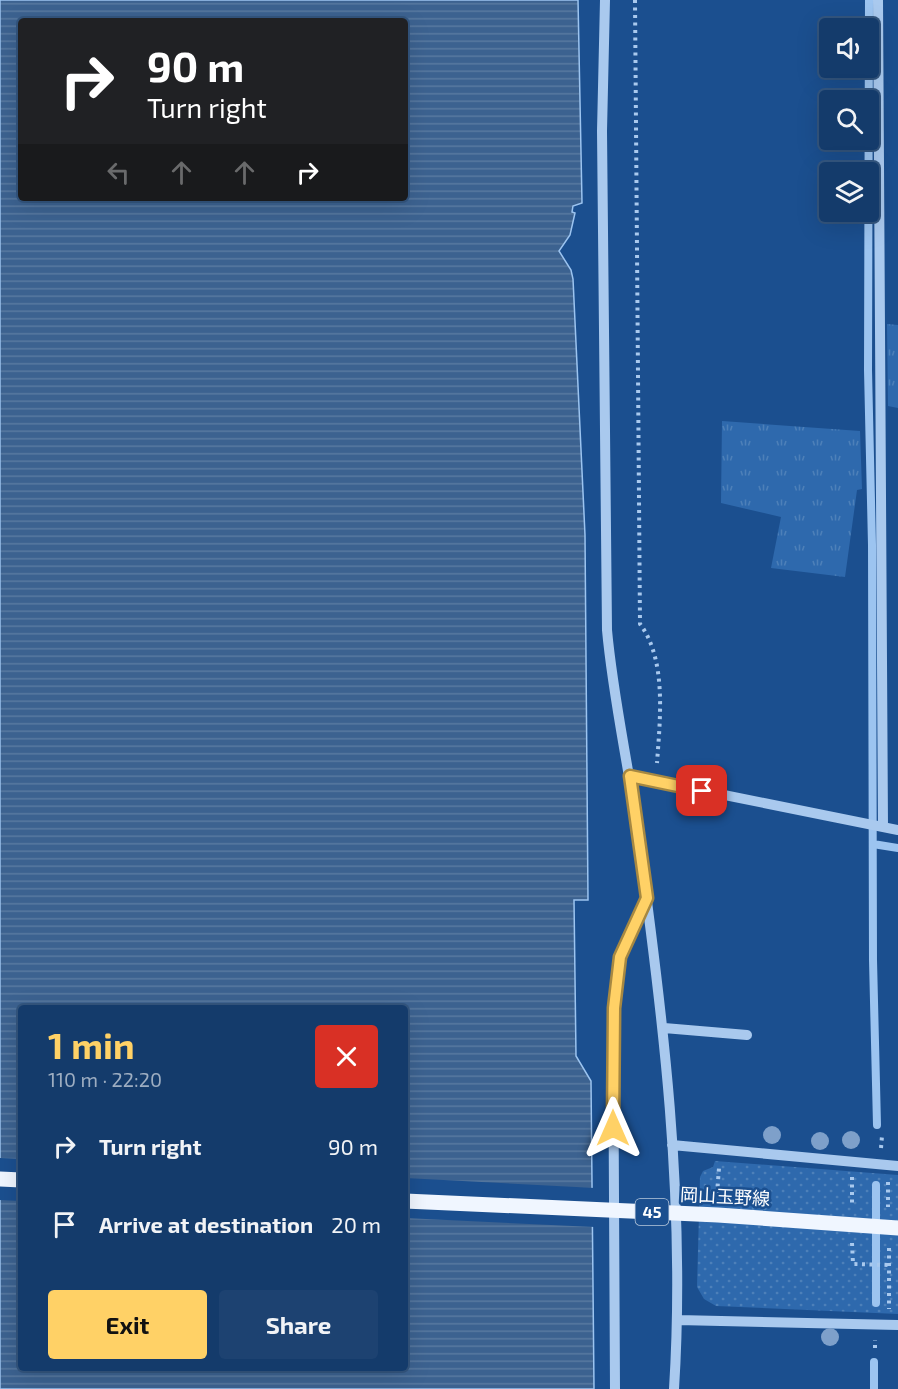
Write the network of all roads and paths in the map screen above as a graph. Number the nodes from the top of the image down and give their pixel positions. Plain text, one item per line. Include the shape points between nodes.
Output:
1 (605, 0) edge
2 (635, 0) edge
3 (878, 0) edge
4 (630, 776) junction
5 (656, 781) junction
6 (881, 827) junction
7 (898, 830) edge
8 (647, 898) junction
9 (664, 1028) junction
10 (747, 1035) dead end
11 (672, 1145) junction
12 (898, 1166) edge
13 (724, 1167) dead end
14 (0, 1179) edge
15 (18, 1180) edge
16 (717, 1194) dead end
17 (408, 1201) edge
18 (898, 1228) edge
19 (852, 1257) dead end
20 (889, 1265) dead end
21 (678, 1320) junction
22 (898, 1325) edge
23 (615, 1389) edge
24 (674, 1389) edge

1 - 4 street via 602,131 607,630 612,682
2 - 5 path via 640,624 651,638 657,673
3 - 6 street
4 - 5 street
4 - 8 street
5 - 6 street
6 - 7 street
8 - 9 street
8 - 23 street via 620,957 614,1008
9 - 10 street
9 - 11 street
11 - 12 street
11 - 21 street
13 - 16 path via 719,1167
14 - 15 main road
17 - 18 main road, 岡山玉野線 / 45, bridge via 718,1215
19 - 20 path via 853,1264
21 - 22 street
21 - 24 street

